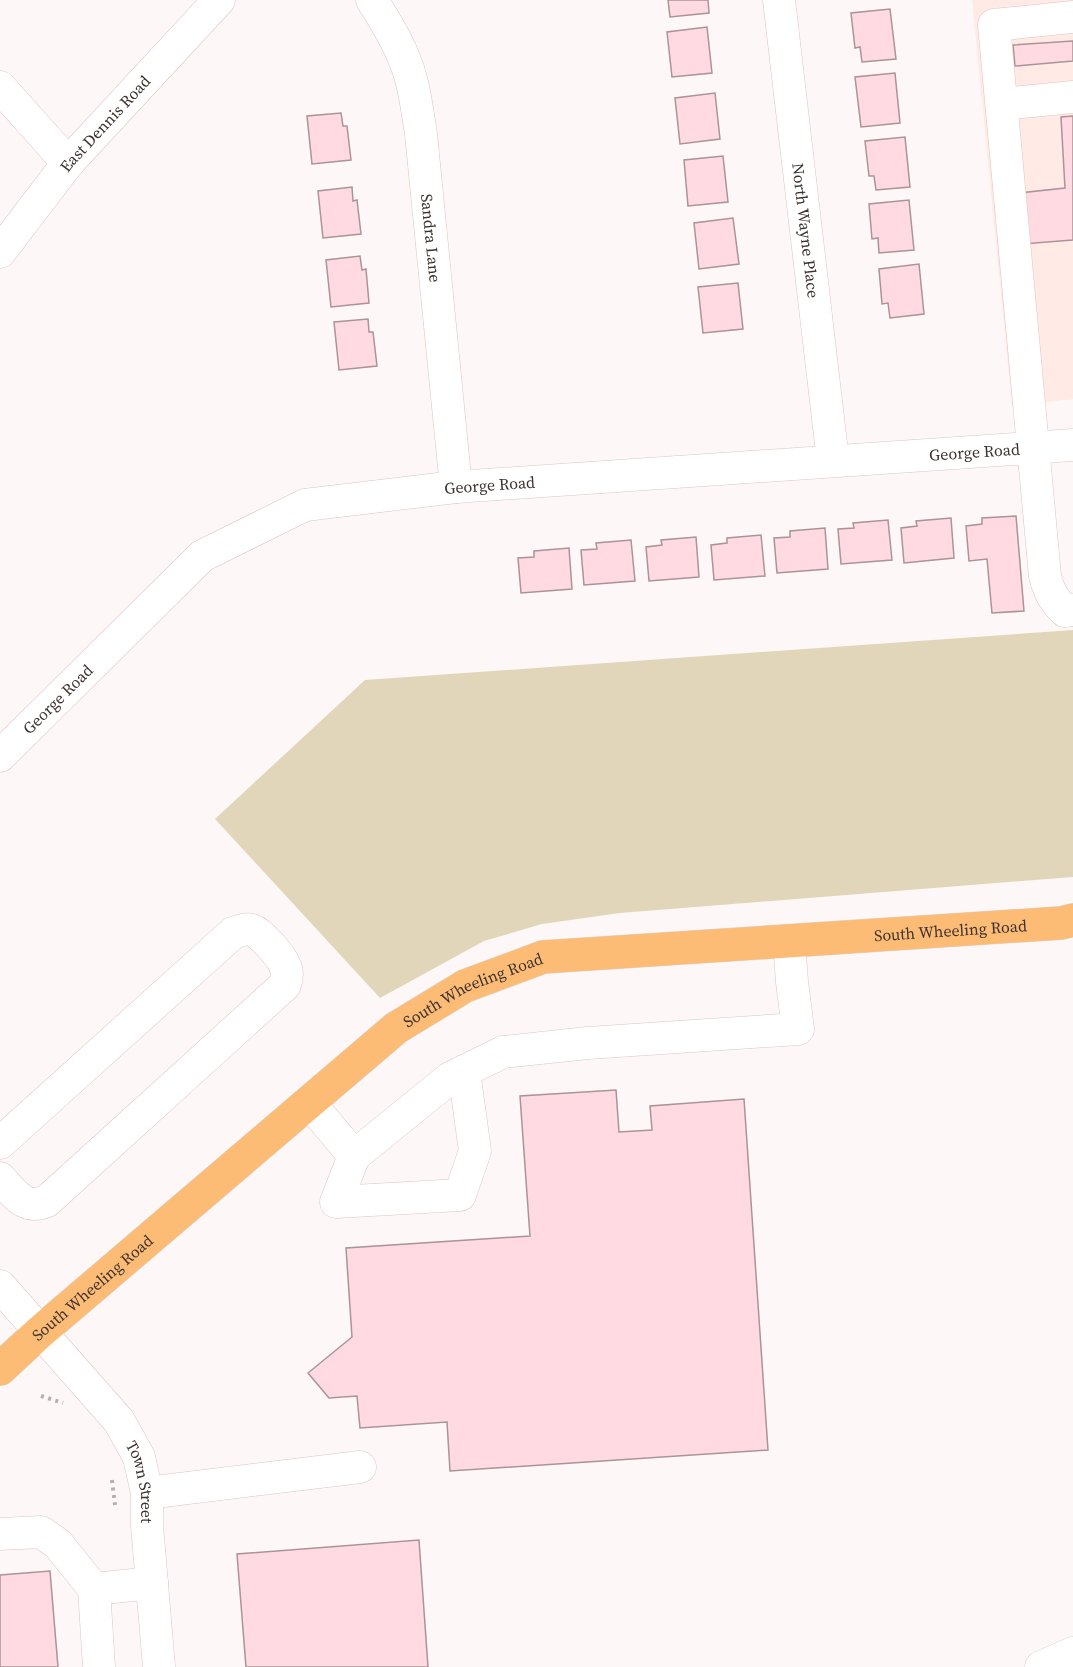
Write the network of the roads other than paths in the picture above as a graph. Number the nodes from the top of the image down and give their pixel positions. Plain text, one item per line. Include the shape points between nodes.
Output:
1 (219, 0) edge
2 (372, 0) edge
3 (779, 0) edge
4 (1073, 17) edge
5 (0, 87) edge
6 (1073, 97) edge
7 (1002, 104) junction
8 (68, 163) junction
9 (0, 252) edge
10 (1073, 445) edge
11 (1034, 447) junction
12 (833, 461) junction
13 (456, 487) junction
14 (1073, 610) edge
15 (0, 756) edge
16 (1073, 920) edge
17 (789, 940) junction
18 (464, 1071) junction
19 (309, 1102) junction
20 (0, 1143) edge
21 (354, 1156) junction
22 (0, 1178) edge
23 (0, 1286) edge
24 (40, 1332) junction
25 (0, 1369) edge
26 (360, 1467) dead end
27 (147, 1493) junction
28 (0, 1534) edge
29 (152, 1583) junction
30 (94, 1589) junction
31 (1073, 1653) edge
32 (99, 1667) edge
33 (159, 1667) edge
34 (1041, 1667) edge

1 - 8 street, East Dennis Road
2 - 13 street, Sandra Lane via 403,57 416,102
3 - 12 street, North Wayne Place
4 - 7 street via 994,26
5 - 8 street
6 - 7 street
7 - 11 street
8 - 9 street, East Dennis Road
10 - 11 street, George Road
11 - 12 street, George Road
11 - 14 street via 1045,576 1055,602 1065,611
12 - 13 street, George Road
13 - 15 street, George Road via 305,505 202,556
16 - 17 main road, South Wheeling Road
17 - 18 street via 798,1029 503,1052
17 - 19 main road, South Wheeling Road via 543,957 465,986 396,1028
18 - 21 street via 450,1078
18 - 21 street via 475,1151 460,1195 336,1202
19 - 21 street
19 - 24 main road, South Wheeling Road
20 - 22 street via 233,933 252,930 286,966 285,985 46,1201 30,1205
23 - 24 street, Town Street
24 - 25 main road, South Wheeling Road
24 - 27 street, Town Street via 119,1421 139,1457
26 - 27 street
27 - 29 street, Town Street
28 - 30 street via 41,1532 58,1544
29 - 30 street
29 - 33 street, Town Street
30 - 32 street
31 - 34 street

